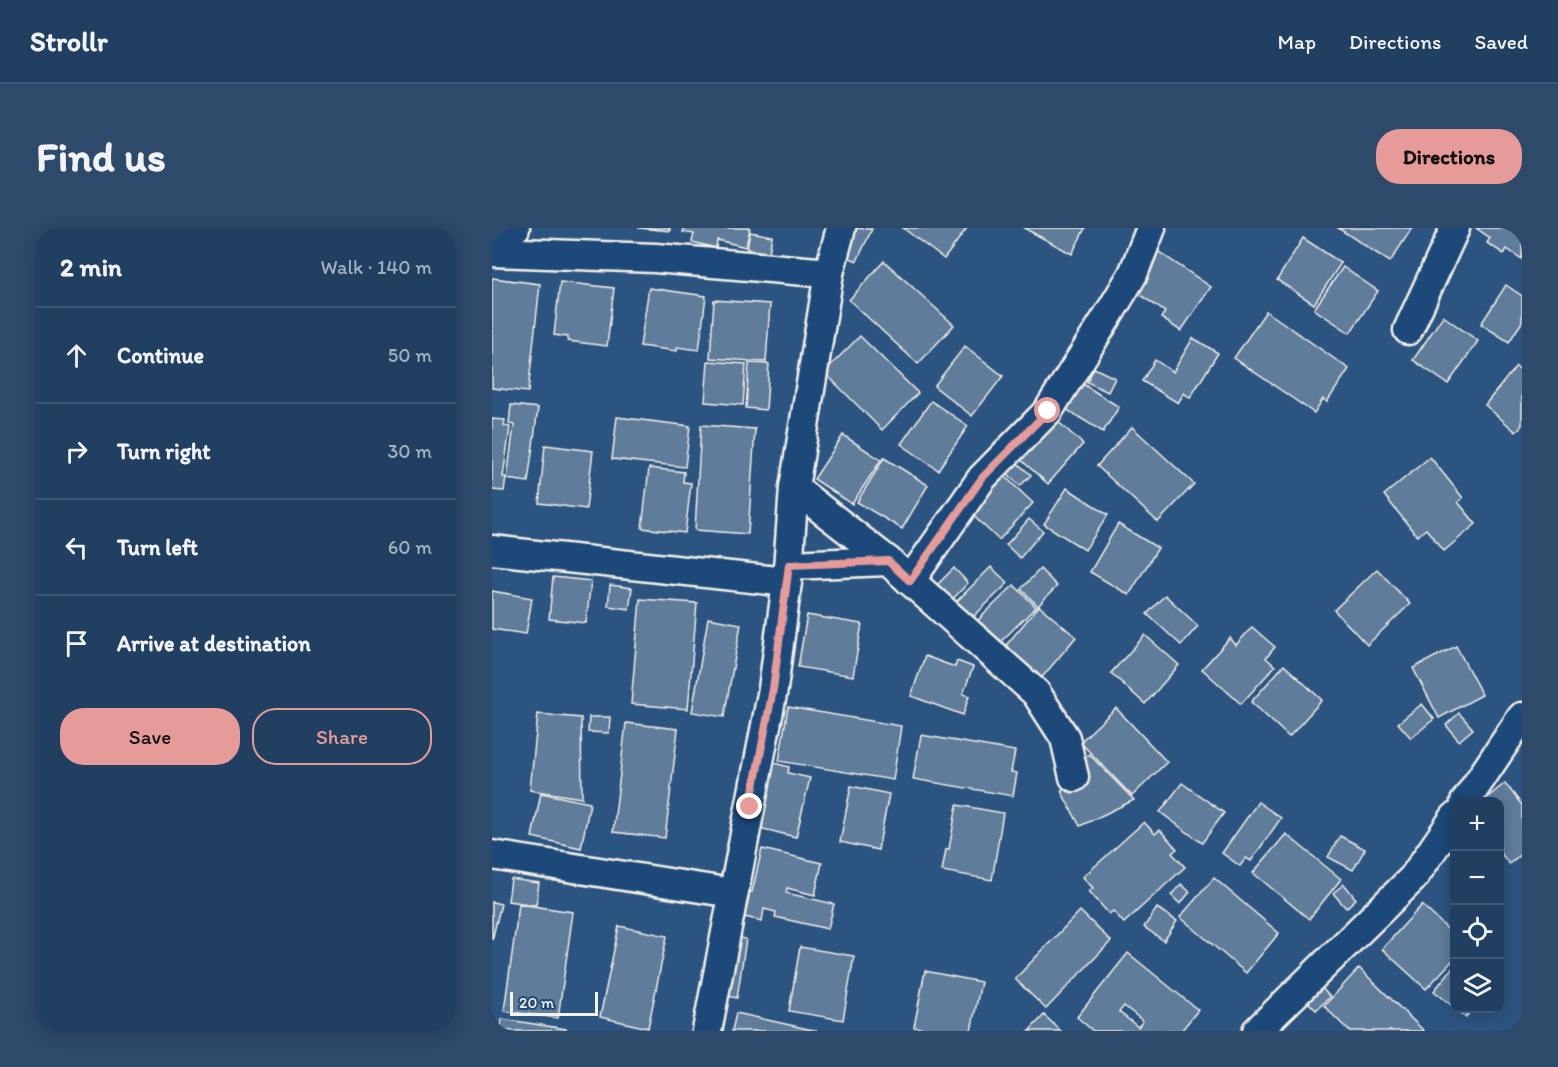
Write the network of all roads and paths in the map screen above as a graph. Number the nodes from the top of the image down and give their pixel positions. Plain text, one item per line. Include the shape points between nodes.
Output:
1 (515, 228) edge
2 (841, 228) edge
3 (1151, 228) edge
4 (1455, 228) edge
5 (492, 246) edge
6 (492, 252) edge
7 (829, 273) junction
8 (1408, 330) dead end
9 (794, 488) junction
10 (492, 550) edge
11 (888, 561) junction
12 (788, 574) junction
13 (910, 581) junction
14 (1522, 717) edge
15 (1074, 777) dead end
16 (1468, 797) edge
17 (1450, 824) edge
18 (492, 855) edge
19 (732, 893) junction
20 (707, 1031) edge
21 (1257, 1031) edge

1 - 5 street
2 - 7 street
3 - 13 street via 1110,314 1048,411 982,478
4 - 8 street
6 - 7 street via 655,258
7 - 9 street
9 - 11 street
9 - 12 street
10 - 12 street
11 - 12 street
11 - 13 street
12 - 19 street via 773,689
13 - 15 street via 1036,693 1065,738
14 - 16 street
17 - 21 street via 1413,878
18 - 19 street
19 - 20 street

